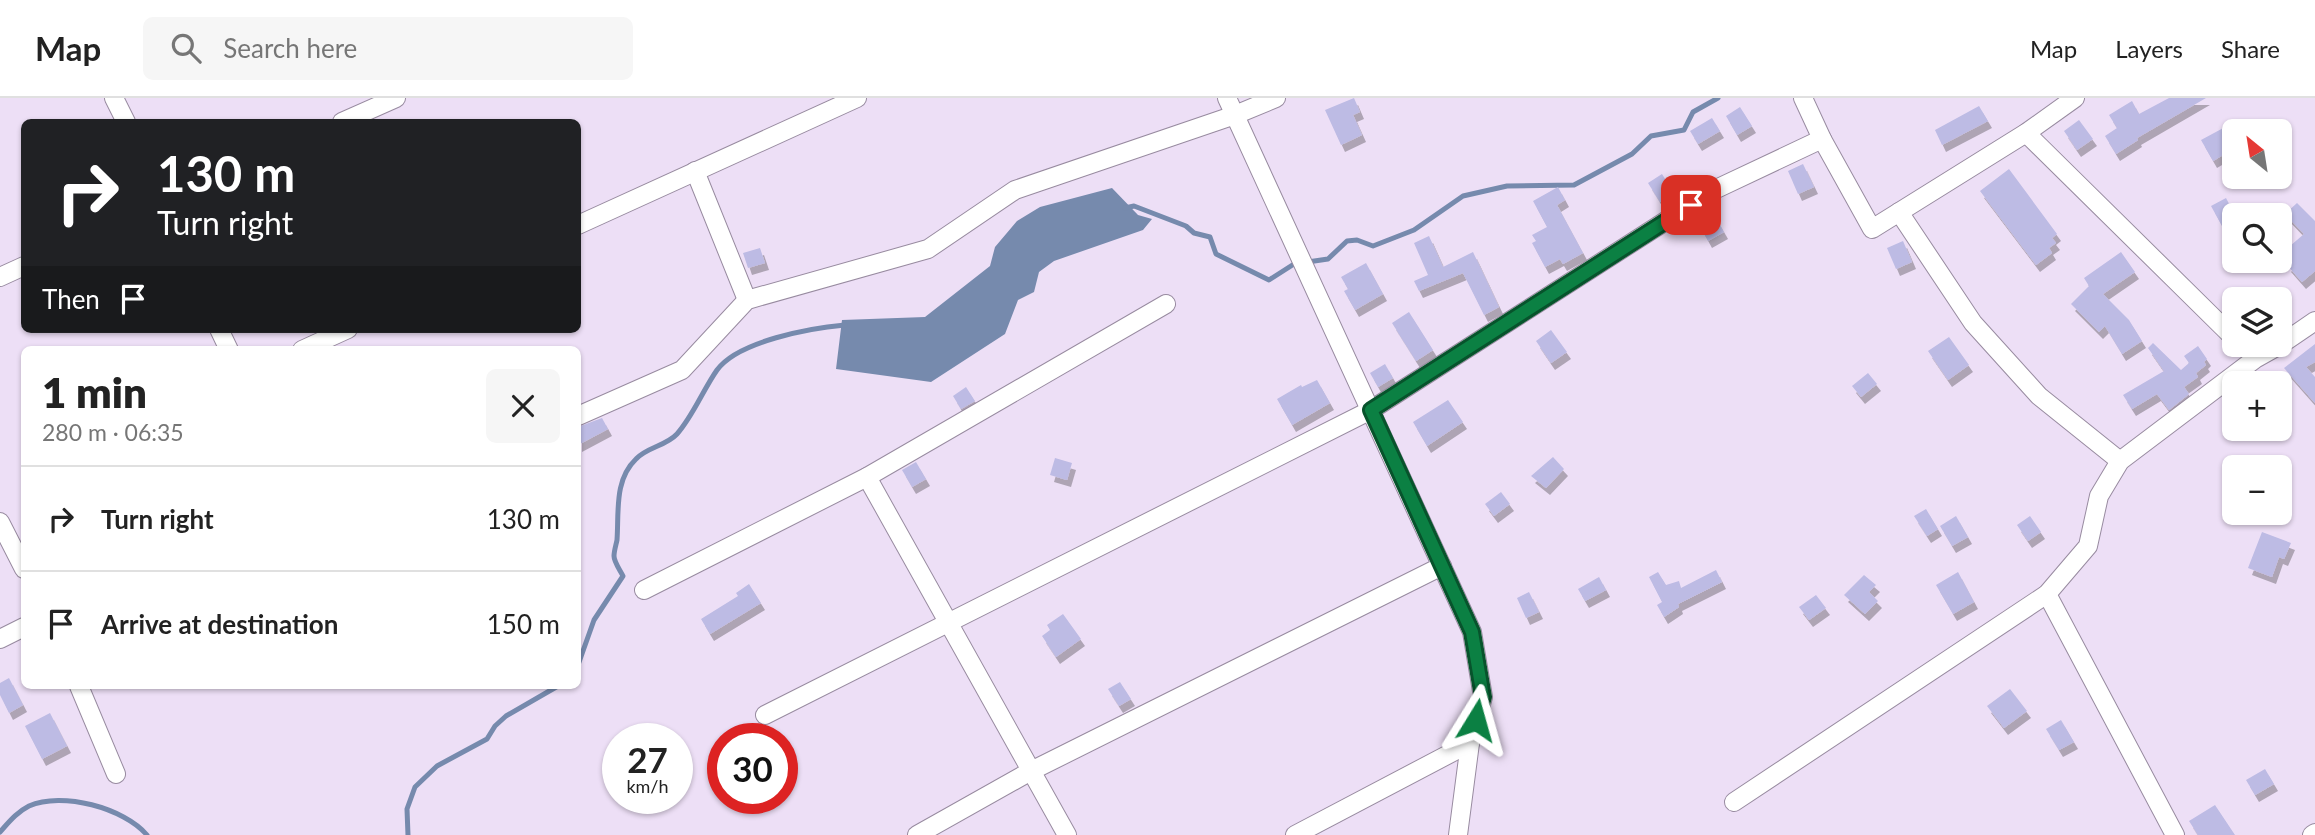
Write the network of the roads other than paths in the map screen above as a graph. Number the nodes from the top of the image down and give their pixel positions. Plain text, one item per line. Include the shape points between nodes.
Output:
1 (114, 98) edge
2 (857, 98) edge
3 (1227, 98) edge
4 (1276, 98) edge
5 (1804, 98) edge
6 (2075, 98) edge
7 (392, 99) edge
8 (1235, 115) junction
9 (124, 119) edge
10 (349, 119) edge
11 (2026, 133) junction
12 (1822, 139) junction
13 (695, 171) junction
14 (1899, 212) junction
15 (581, 224) edge
16 (21, 267) edge
17 (0, 277) edge
18 (747, 300) junction
19 (1166, 304) dead end
20 (2315, 321) edge
21 (2222, 326) edge
22 (339, 333) edge
23 (2292, 337) edge
24 (311, 346) edge
25 (2259, 357) edge
26 (2255, 359) joint
27 (1371, 410) junction
28 (581, 415) edge
29 (2120, 461) junction
30 (867, 477) junction
31 (0, 522) edge
32 (21, 563) edge
33 (1442, 566) junction
34 (644, 590) dead end
35 (2047, 594) junction
36 (949, 624) junction
37 (21, 628) edge
38 (0, 639) edge
39 (80, 689) edge
40 (765, 715) dead end
41 (1470, 743) junction
42 (1031, 771) junction
43 (116, 774) dead end
44 (1734, 802) dead end
45 (917, 835) edge
46 (1067, 835) edge
47 (1295, 835) edge
48 (1458, 835) edge
49 (2175, 835) edge

1 - 9 street
2 - 13 street
3 - 8 street
4 - 8 street
5 - 12 street
6 - 11 street
7 - 10 street
8 - 18 street via 1014,190 929,249
8 - 27 street
11 - 14 street
11 - 21 street
12 - 14 street via 1872,229
12 - 27 street via 1714,190
13 - 15 street
13 - 18 street
14 - 29 street via 1973,323 2039,396
16 - 17 street
18 - 28 street via 682,370
19 - 30 street
20 - 23 street
22 - 24 street
25 - 26 street
26 - 29 street
27 - 33 street
27 - 36 street
29 - 35 street via 2099,496 2088,546
30 - 34 street
30 - 36 street
31 - 32 street
33 - 41 street via 1472,632 1483,697
33 - 42 street
35 - 44 street
35 - 49 street
36 - 40 street
36 - 42 street
37 - 38 street
39 - 43 street
41 - 47 street
41 - 48 street
42 - 45 street
42 - 46 street

